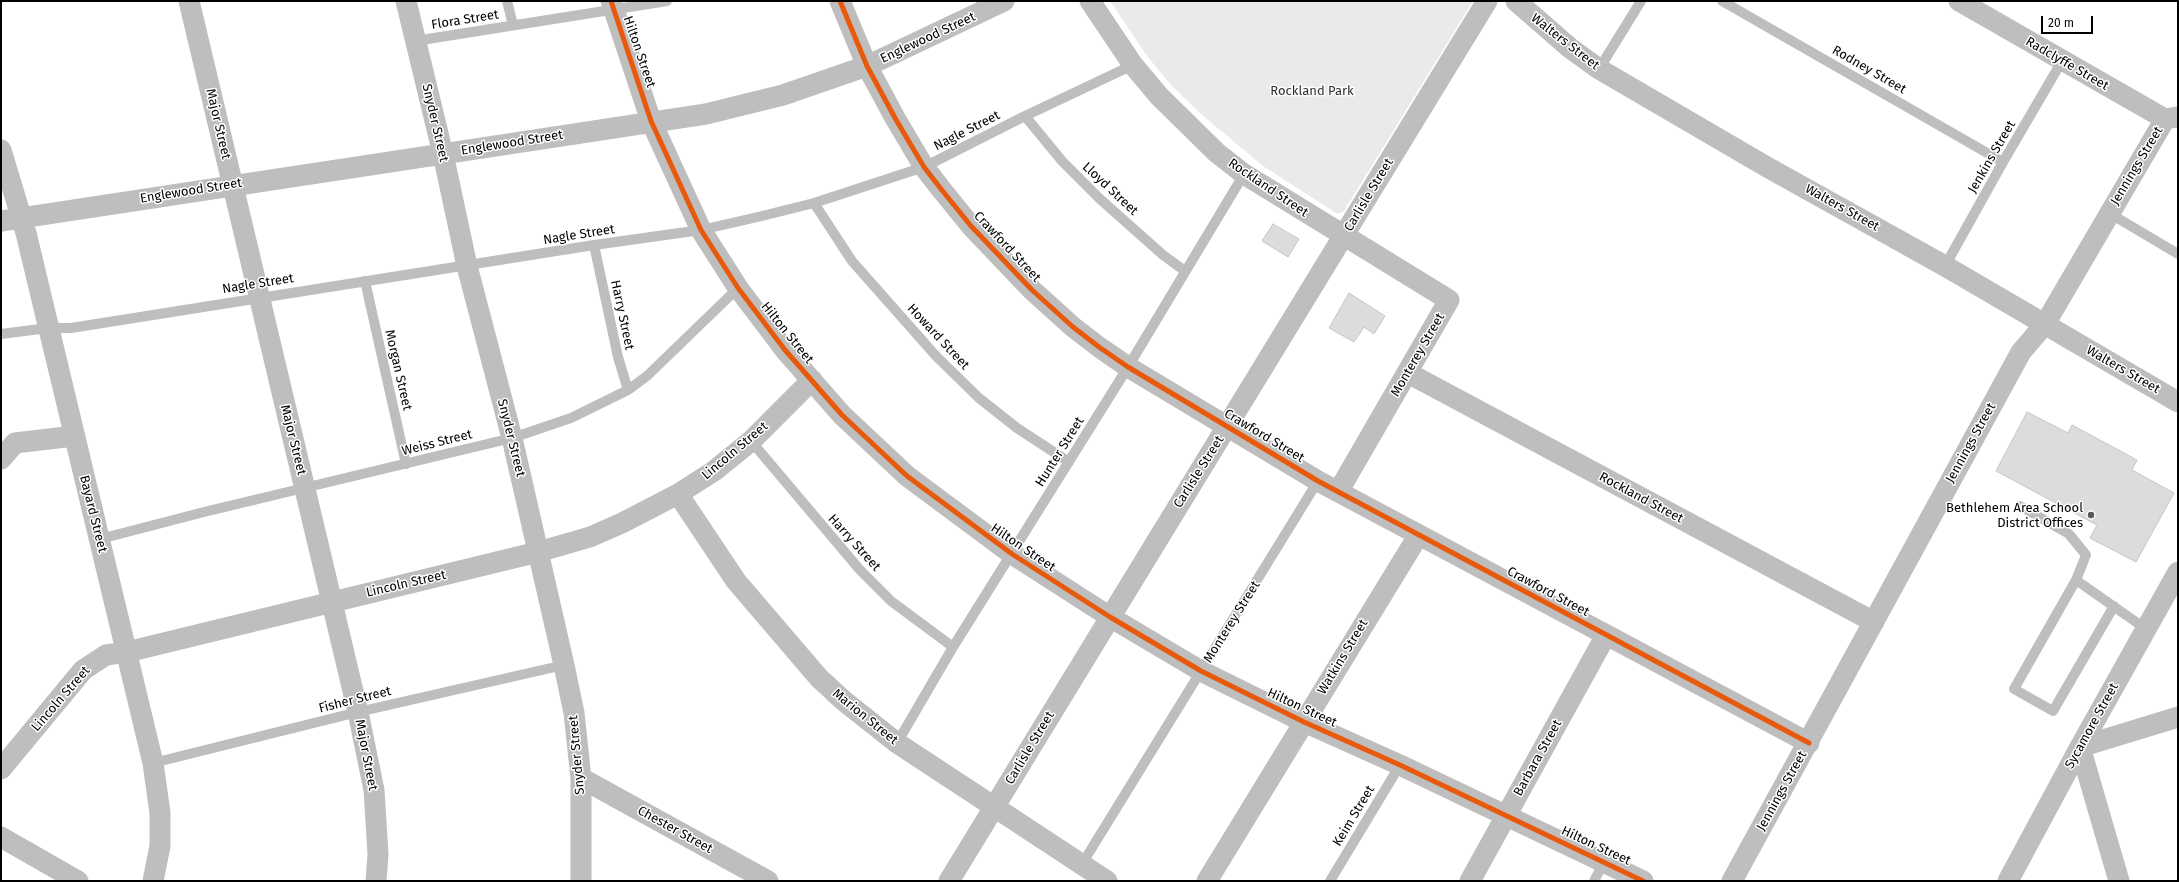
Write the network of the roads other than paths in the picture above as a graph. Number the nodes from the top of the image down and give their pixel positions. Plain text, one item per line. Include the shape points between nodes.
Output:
1 (189, 1) edge
2 (406, 1) edge
3 (507, 1) edge
4 (667, 1) edge
5 (840, 1) edge
6 (1004, 1) edge
7 (1090, 1) edge
8 (1487, 1) edge
9 (1516, 1) edge
10 (1640, 1) edge
11 (1722, 1) edge
12 (1959, 1) edge
13 (612, 6) edge
14 (513, 25) junction
15 (416, 41) junction
16 (2062, 61) junction
17 (1133, 65) junction
18 (868, 66) junction
19 (1599, 69) junction
20 (1025, 116) junction
21 (2171, 118) edge
22 (651, 121) junction
23 (1, 150) edge
24 (443, 154) junction
25 (2003, 162) junction
26 (924, 167) junction
27 (1244, 174) junction
28 (232, 184) junction
29 (814, 203) junction
30 (2109, 213) junction
31 (22, 218) junction
32 (1, 221) edge
33 (701, 230) junction
34 (1343, 237) junction
35 (594, 245) junction
36 (2178, 254) edge
37 (467, 266) junction
38 (1946, 266) junction
39 (1185, 271) junction
40 (365, 281) junction
41 (738, 288) junction
42 (258, 298) junction
43 (1449, 300) joint
44 (2045, 324) junction
45 (48, 328) junction
46 (1, 334) edge
47 (1128, 367) junction
48 (1408, 373) junction
49 (812, 380) junction
50 (628, 390) junction
51 (2178, 402) edge
52 (1226, 427) junction
53 (74, 436) junction
54 (512, 438) junction
55 (751, 441) junction
56 (1, 458) edge
57 (1069, 462) junction
58 (406, 464) junction
59 (1318, 481) junction
60 (304, 488) junction
61 (1338, 492) junction
62 (678, 494) junction
63 (2020, 506) dead end
64 (1418, 536) junction
65 (100, 539) junction
66 (538, 552) junction
67 (1012, 554) junction
68 (2178, 572) edge
69 (2076, 580) junction
70 (332, 602) junction
71 (2114, 606) junction
72 (1110, 617) junction
73 (1874, 622) junction
74 (2146, 630) junction
75 (1606, 635) junction
76 (953, 647) junction
77 (127, 652) junction
78 (564, 665) junction
79 (1201, 671) junction
80 (358, 712) junction
81 (2178, 717) edge
82 (1304, 722) junction
83 (897, 743) junction
84 (1809, 743) junction
85 (2080, 747) junction
86 (153, 763) junction
87 (1400, 765) junction
88 (1, 769) edge
89 (581, 778) junction
90 (994, 808) junction
91 (1506, 817) junction
92 (1, 837) edge
93 (1604, 862) junction
94 (1082, 864) junction
95 (78, 881) edge
96 (153, 881) edge
97 (376, 881) edge
98 (580, 881) edge
99 (768, 881) edge
100 (949, 881) edge
101 (1107, 881) edge
102 (1207, 881) edge
103 (1330, 881) edge
104 (1470, 881) edge
105 (1594, 881) edge
106 (1643, 881) edge
107 (1732, 881) edge
108 (2008, 881) edge
109 (2119, 881) edge

1 - 28 street, Major Street
2 - 15 street, Snyder Street
3 - 14 lane
4 - 13 lane, Flora Street
5 - 18 street, Crawford Street
6 - 18 street, Englewood Street
7 - 17 street, Rockland Street
8 - 34 street, Carlisle Street
9 - 19 street, Walters Street via 1570,48
10 - 19 lane
11 - 25 lane, Rodney Street
12 - 16 street, Radclyffe Street
13 - 14 lane, Flora Street
13 - 22 street, Hilton Street
14 - 15 lane, Flora Street
15 - 24 street, Snyder Street
16 - 21 street, Radclyffe Street
16 - 25 lane, Jenkins Street
17 - 20 lane, Nagle Street
17 - 27 street, Rockland Street via 1188,126
18 - 22 street, Englewood Street via 775,97 706,114
18 - 26 street, Crawford Street
19 - 38 street, Walters Street
20 - 26 lane, Nagle Street
20 - 39 lane, Lloyd Street via 1062,161 1100,199 1163,255
21 - 30 street, Jennings Street
22 - 24 street, Englewood Street
22 - 33 street, Hilton Street
23 - 31 street, Bayard Street
24 - 28 street, Englewood Street
24 - 37 street, Snyder Street
25 - 38 lane, Jenkins Street
26 - 29 lane, Nagle Street
26 - 47 street, Crawford Street via 971,226 1032,290 1073,327
27 - 34 street, Rockland Street
27 - 39 lane, Hunter Street
28 - 31 street, Englewood Street
28 - 42 street, Major Street
29 - 33 lane, Nagle Street
29 - 57 lane, Howard Street via 852,261 940,361 1017,428
30 - 36 lane
30 - 44 street, Jennings Street
31 - 32 street, Englewood Street
31 - 45 street, Bayard Street
33 - 35 lane, Nagle Street
33 - 41 street, Hilton Street
34 - 43 street, Rockland Street
34 - 52 street, Carlisle Street
35 - 37 lane, Nagle Street
35 - 50 lane, Harry Street via 618,357
37 - 40 lane, Nagle Street
37 - 54 street, Snyder Street
38 - 44 street, Walters Street
39 - 47 lane, Hunter Street
40 - 42 lane, Nagle Street
40 - 58 lane, Morgan Street
41 - 49 street, Hilton Street via 785,350
41 - 50 lane, Weiss Street via 673,352
42 - 45 lane, Nagle Street via 71,328
42 - 60 street, Major Street
43 - 48 street, Monterey Street
44 - 51 street, Walters Street
44 - 73 street, Jennings Street via 2024,346
45 - 46 lane, Nagle Street
45 - 53 street, Bayard Street
47 - 52 street, Crawford Street
47 - 57 lane, Hunter Street
48 - 61 street, Monterey Street
48 - 73 street, Rockland Street
49 - 55 street, Lincoln Street
49 - 67 street, Hilton Street via 842,415 906,476
50 - 54 lane, Weiss Street via 571,418
52 - 59 street, Crawford Street
52 - 72 street, Carlisle Street
53 - 56 street via 15,443
53 - 65 street, Bayard Street
54 - 58 lane, Weiss Street
54 - 66 street, Snyder Street
55 - 62 street, Lincoln Street via 714,471
55 - 76 lane, Harry Street via 860,570 891,601
57 - 67 lane, Hunter Street
58 - 60 lane, Weiss Street
59 - 61 street, Crawford Street
59 - 79 lane, Monterey Street
60 - 65 lane, Weiss Street
60 - 70 street, Major Street
61 - 64 street, Crawford Street
62 - 66 street, Lincoln Street via 590,537
62 - 83 street, Marion Street via 736,581 772,626 819,678
63 - 69 lane via 2069,534 2086,555
64 - 75 street, Crawford Street
64 - 82 street, Watkins Street
65 - 77 street, Bayard Street
66 - 70 street, Lincoln Street
66 - 78 street, Snyder Street
67 - 72 street, Hilton Street
67 - 76 lane, Hunter Street
68 - 74 street, Sycamore Street
69 - 71 lane
69 - 71 lane via 2014,689 2053,711
70 - 77 street, Lincoln Street
70 - 80 street, Major Street
71 - 74 lane
72 - 79 street, Hilton Street
72 - 90 street, Carlisle Street
73 - 84 street, Jennings Street
74 - 85 street, Sycamore Street
75 - 84 street, Crawford Street
75 - 91 street, Barbara Street
76 - 83 lane, Hunter Street
77 - 86 street, Bayard Street
77 - 88 street, Lincoln Street via 106,655 83,670
78 - 80 lane, Fisher Street
78 - 89 street, Snyder Street via 574,713
79 - 82 street, Hilton Street
79 - 94 lane, Monterey Street
80 - 86 lane, Fisher Street
80 - 97 street, Major Street via 374,790 378,854
81 - 85 street
82 - 87 street, Hilton Street
82 - 102 street, Watkins Street
83 - 90 street, Marion Street
84 - 107 street, Jennings Street
85 - 108 street, Sycamore Street
85 - 109 street
86 - 96 street, Bayard Street via 160,813 160,846
87 - 91 street, Hilton Street
87 - 103 lane, Keim Street
89 - 98 street, Snyder Street
89 - 99 street, Chester Street
90 - 94 street, Marion Street
90 - 100 street, Carlisle Street
91 - 93 street, Hilton Street
91 - 104 street, Barbara Street
92 - 95 street
93 - 105 lane
93 - 106 street, Hilton Street
94 - 101 street, Marion Street

